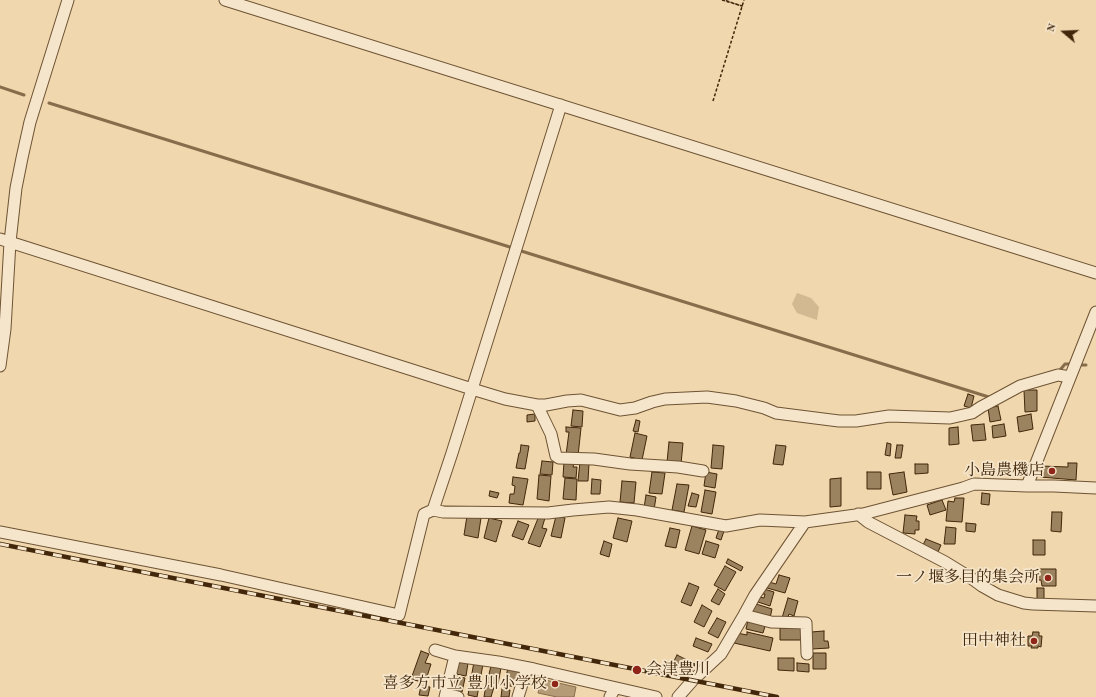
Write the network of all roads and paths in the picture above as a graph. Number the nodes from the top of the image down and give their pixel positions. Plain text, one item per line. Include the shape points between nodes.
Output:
1 (68, 0) edge
2 (225, 0) edge
3 (723, 0) edge
4 (744, 0) edge
5 (742, 6) junction
6 (713, 101) dead end
7 (561, 105) junction
8 (5, 241) edge
9 (1096, 273) edge
10 (1096, 312) edge
11 (0, 366) edge
12 (1070, 377) junction
13 (472, 389) junction
14 (537, 405) junction
15 (703, 470) dead end
16 (1027, 486) junction
17 (1096, 488) edge
18 (433, 510) junction
19 (858, 514) junction
20 (805, 522) junction
21 (0, 532) edge
22 (1096, 606) edge
23 (744, 615) junction
24 (435, 650) dead end
25 (807, 654) dead end
26 (455, 656) junction
27 (527, 668) junction
28 (613, 692) edge
29 (445, 696) edge
30 (458, 697) edge
31 (518, 697) edge
32 (656, 697) edge
33 (678, 697) edge

1 - 8 street via 30,122
2 - 7 street
3 - 5 path
4 - 5 path
5 - 6 path
7 - 9 street
7 - 13 street
8 - 11 street via 5,329
8 - 13 street
10 - 12 street
12 - 14 street via 1058,375 1020,386 972,413 950,418 889,416 856,422 839,421 776,413 736,401 707,397 665,399 620,410 581,400
12 - 16 street
13 - 14 street
13 - 18 street
14 - 15 street via 551,434 556,456 560,458
16 - 17 street
16 - 19 street via 974,484
18 - 20 street via 548,513 610,507 726,526 760,520
18 - 21 street via 424,514 399,615
19 - 20 street
19 - 22 street via 868,522 945,562 998,595 1024,603
20 - 23 street
23 - 25 street via 771,622 806,623
23 - 33 street via 721,654 692,680
24 - 26 street
26 - 27 street
26 - 29 street
27 - 28 street
27 - 31 street
28 - 32 street
29 - 30 street

